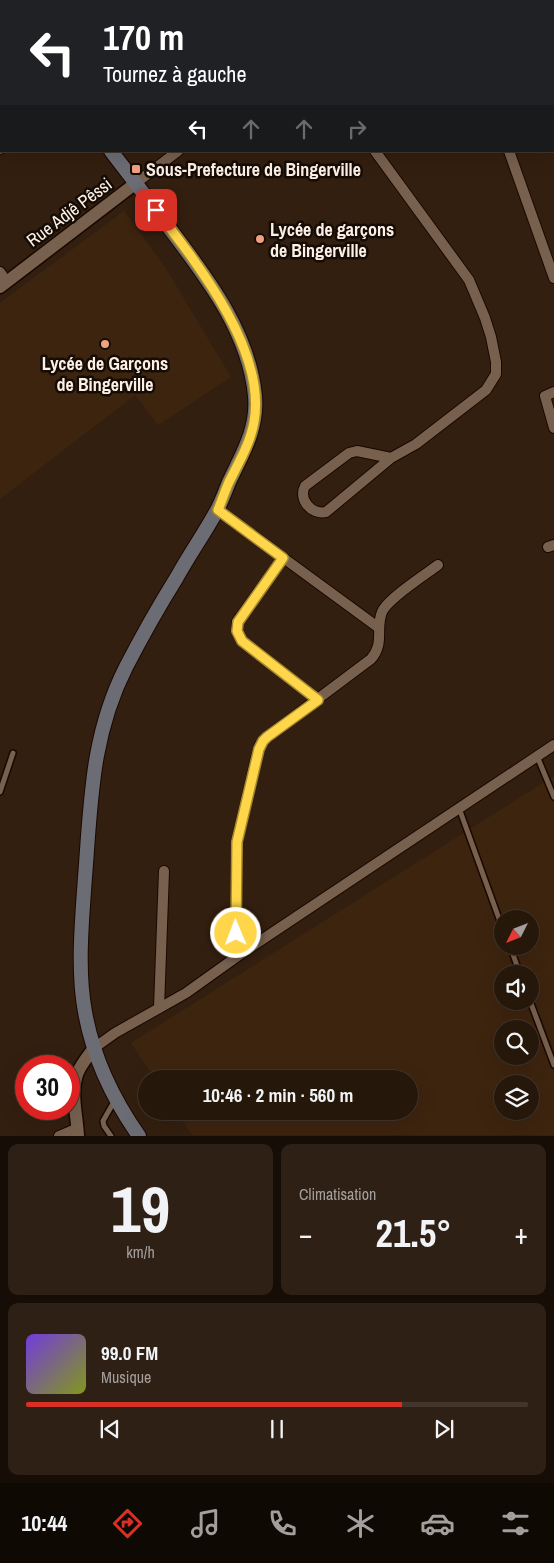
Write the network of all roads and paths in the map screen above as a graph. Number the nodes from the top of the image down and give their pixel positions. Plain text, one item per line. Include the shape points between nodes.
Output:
1 (112, 152) edge
2 (177, 152) edge
3 (376, 152) edge
4 (509, 152) edge
5 (136, 183) junction
6 (554, 278) edge
7 (2, 280) edge
8 (554, 392) edge
9 (554, 428) edge
10 (392, 458) junction
11 (218, 510) junction
12 (283, 558) junction
13 (438, 565) dead end
14 (379, 628) junction
15 (318, 700) junction
16 (554, 745) edge
17 (13, 753) dead end
18 (537, 756) junction
19 (0, 792) edge
20 (554, 797) edge
21 (459, 808) junction
22 (164, 871) dead end
23 (496, 910) edge
24 (242, 953) junction
25 (159, 1008) junction
26 (533, 1010) edge
27 (94, 1048) junction
28 (554, 1065) edge
29 (115, 1100) junction
30 (78, 1132) edge
31 (59, 1136) edge
32 (111, 1136) edge
33 (139, 1136) edge

1 - 5 main road
2 - 5 street
3 - 10 street via 469,280 485,318 496,362 496,374 486,390 416,444
4 - 6 street
5 - 7 street, Rue Adjê Pêssi
5 - 11 main road via 225,307 251,372 255,396 253,428
8 - 9 street via 545,396
10 - 10 street via 326,512 312,511 302,497 305,486 348,453 357,451
11 - 12 street
11 - 27 main road via 126,667 102,728 94,766 82,926 83,992
12 - 14 street
12 - 15 street via 238,622 237,631 242,641
13 - 14 street via 382,609
14 - 15 street via 378,651
15 - 24 street via 267,737 257,754 236,855 236,926
16 - 18 street
17 - 19 lane
18 - 20 lane
18 - 21 street
21 - 23 lane
21 - 24 street
22 - 25 street
24 - 25 street
25 - 27 street
26 - 28 lane
27 - 29 main road
27 - 30 street via 75,1083
29 - 32 lane via 103,1121
29 - 33 main road
30 - 31 street

